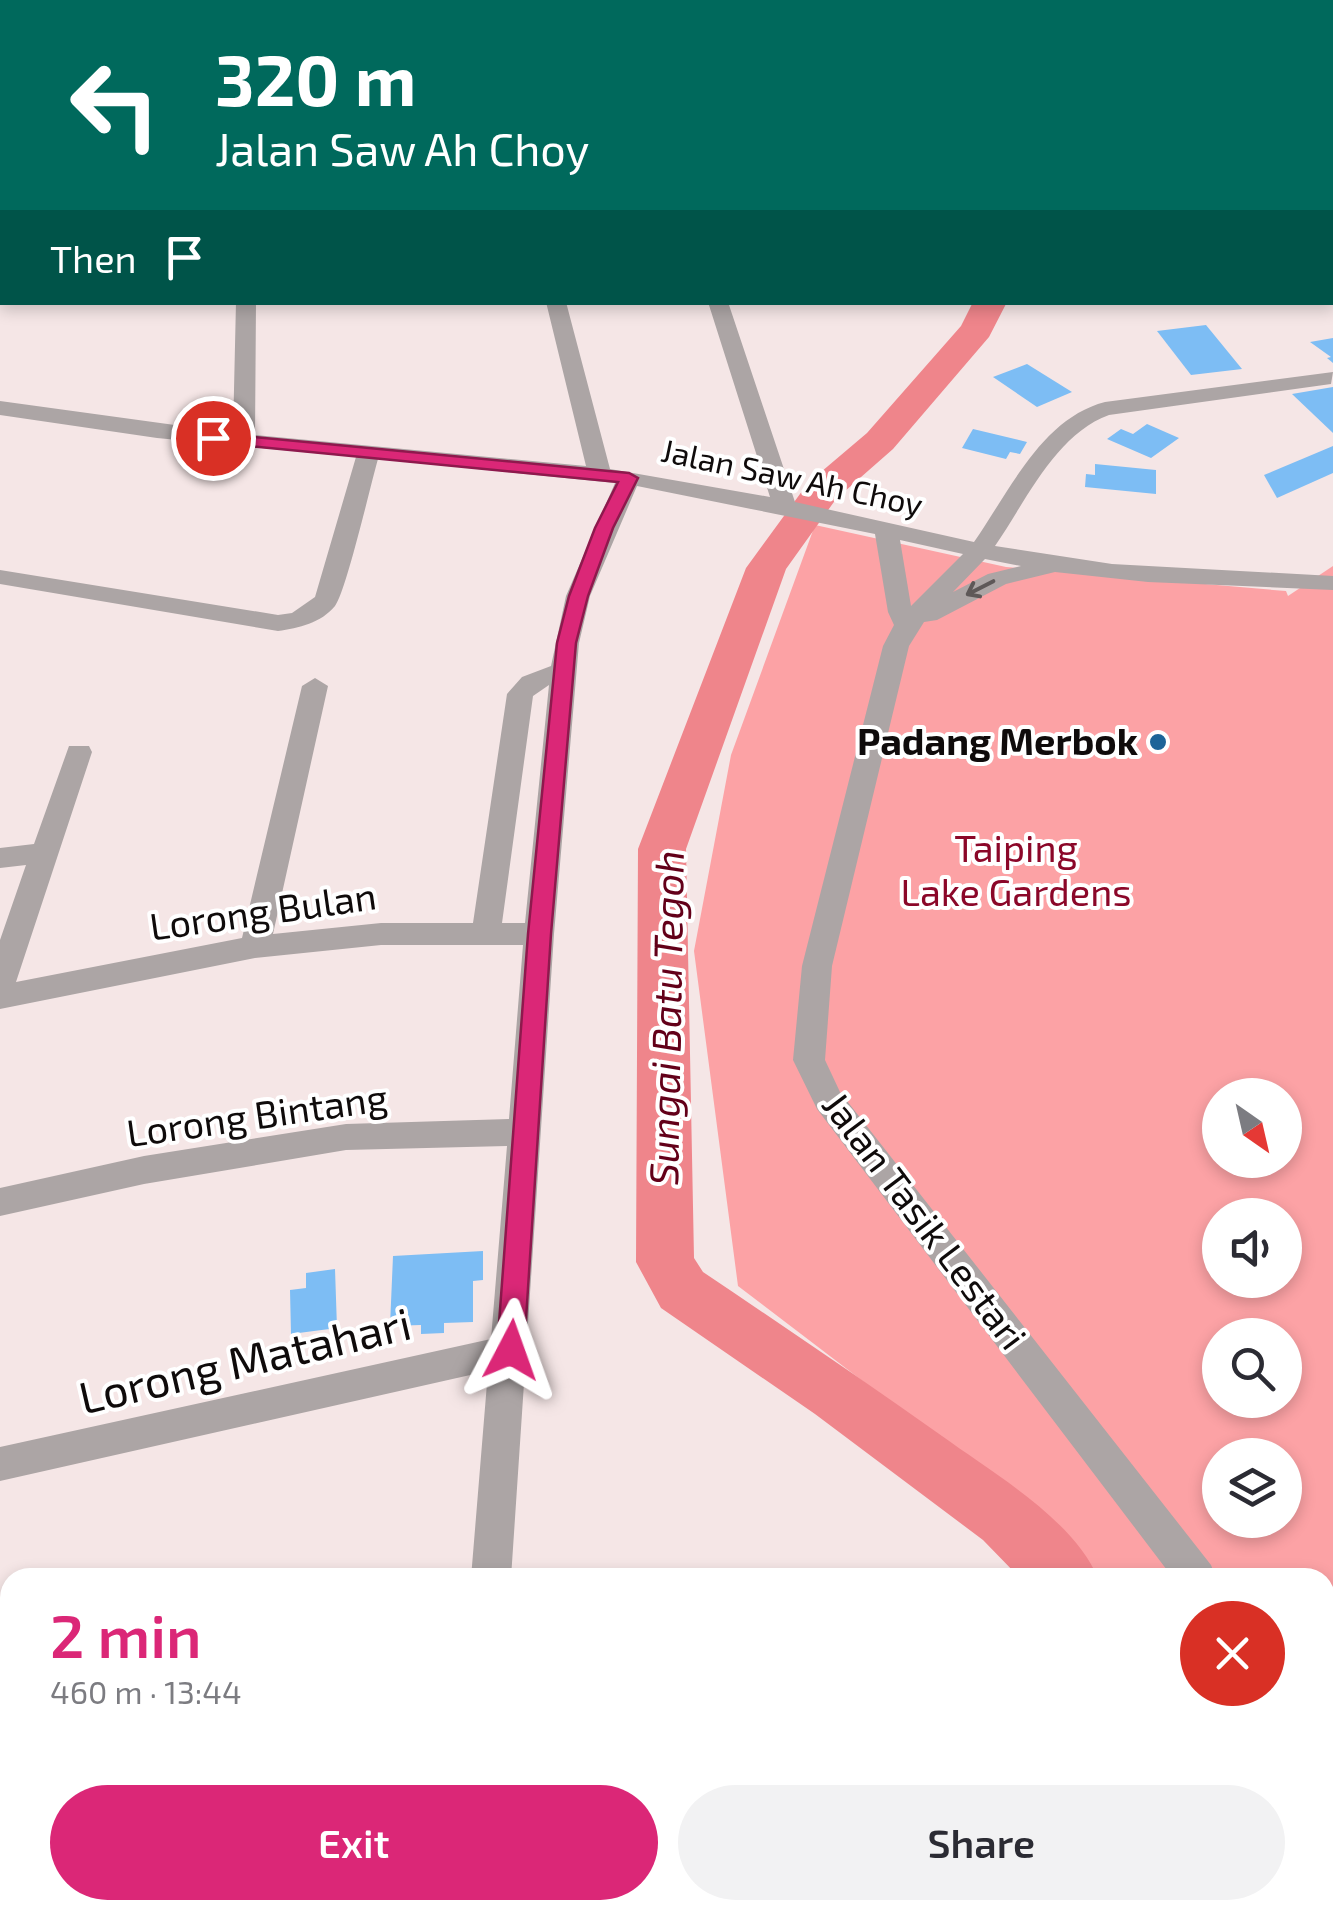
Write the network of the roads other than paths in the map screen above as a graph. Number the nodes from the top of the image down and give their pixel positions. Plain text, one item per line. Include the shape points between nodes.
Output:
1 (246, 305) edge
2 (557, 305) edge
3 (719, 305) edge
4 (1331, 378) edge
5 (0, 408) edge
6 (244, 441) junction
7 (368, 453) junction
8 (614, 477) junction
9 (790, 506) junction
10 (886, 530) junction
11 (980, 550) junction
12 (1059, 565) junction
13 (0, 577) edge
14 (1333, 583) edge
15 (907, 625) junction
16 (564, 670) junction
17 (315, 686) dead end
18 (79, 752) dead end
19 (42, 853) junction
20 (0, 858) edge
21 (486, 932) junction
22 (540, 934) junction
23 (254, 947) junction
24 (0, 984) edge
25 (0, 997) edge
26 (527, 1132) junction
27 (0, 1202) edge
28 (511, 1350) junction
29 (0, 1464) edge
30 (492, 1568) edge
31 (1190, 1568) edge

1 - 6 street
2 - 8 street
3 - 9 street
4 - 11 street, Jalan Tasik Lestari via 1104,409 1083,418 1059,437
5 - 6 street, Jalan Saw Ah Choy
6 - 7 street, Jalan Saw Ah Choy
7 - 8 street, Jalan Saw Ah Choy
7 - 13 street via 326,601 299,620 278,623
8 - 9 street, Jalan Saw Ah Choy
8 - 16 street via 604,528 578,596
9 - 10 street, Jalan Saw Ah Choy
10 - 11 street, Jalan Saw Ah Choy
10 - 15 street
11 - 12 street, Jalan Saw Ah Choy
11 - 15 street, Jalan Tasik Lestari
12 - 14 street, Jalan Saw Ah Choy
12 -> 15 street via 997,579
15 - 31 street, Jalan Tasik Lestari via 896,646 817,966 810,1060 828,1100
16 - 21 street via 531,682 520,694
16 - 22 street
17 - 23 street
18 - 19 street
19 - 20 street
19 - 24 street
21 - 22 street, Lorong Bulan
21 - 23 street, Lorong Bulan
22 - 26 street
23 - 25 street, Lorong Bulan
26 - 27 street, Lorong Bintang via 346,1137
26 - 28 street
28 - 29 street, Lorong Matahari
28 - 30 street

